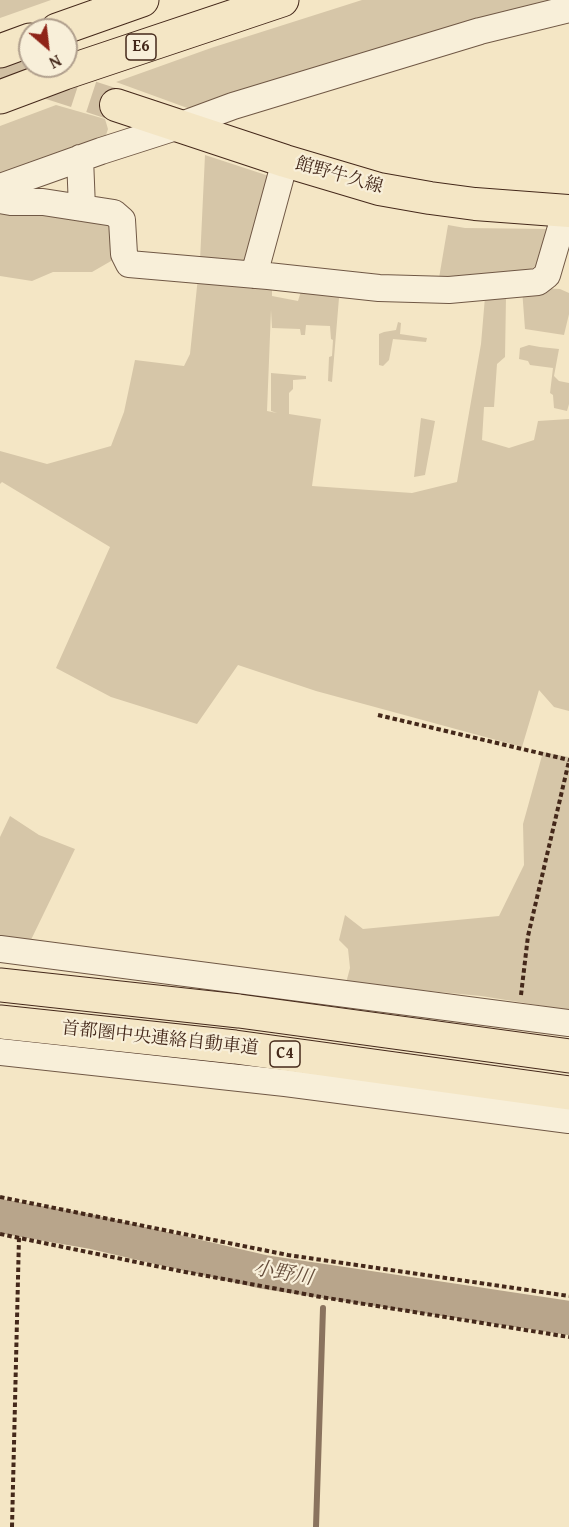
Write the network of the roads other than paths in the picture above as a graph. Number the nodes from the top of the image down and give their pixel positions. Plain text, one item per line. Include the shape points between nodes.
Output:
1 (142, 0) edge
2 (282, 0) edge
3 (569, 9) edge
4 (78, 23) edge
5 (18, 44) edge
6 (0, 51) edge
7 (0, 97) edge
8 (116, 105) tunnel mouth
9 (179, 126) junction
10 (80, 158) junction
11 (285, 161) junction
12 (0, 187) edge
13 (0, 200) edge
14 (82, 208) junction
15 (565, 211) edge
16 (254, 275) junction
17 (0, 949) edge
18 (0, 985) edge
19 (0, 1022) edge
20 (569, 1023) edge
21 (0, 1052) edge
22 (569, 1056) edge
23 (569, 1093) edge
24 (569, 1120) edge

1 - 4 highway, E6
2 - 7 highway, E6
3 - 9 street via 480,31
5 - 6 highway
8 - 9 main road, 館野牛久線
9 - 10 street
9 - 11 main road, 館野牛久線
10 - 12 street
10 - 14 street
11 - 15 main road, 館野牛久線 via 379,189 475,204
11 - 16 street
13 - 14 street
14 - 16 street via 114,213 122,220 124,254 129,264
15 - 16 street via 547,275 538,282 449,290 380,288
17 - 20 street
18 - 22 highway, 首都圏中央連絡自動車道 / C4 via 239,1011
19 - 23 highway, 首都圏中央連絡自動車道 / C4 via 235,1047
21 - 24 street via 285,1083

